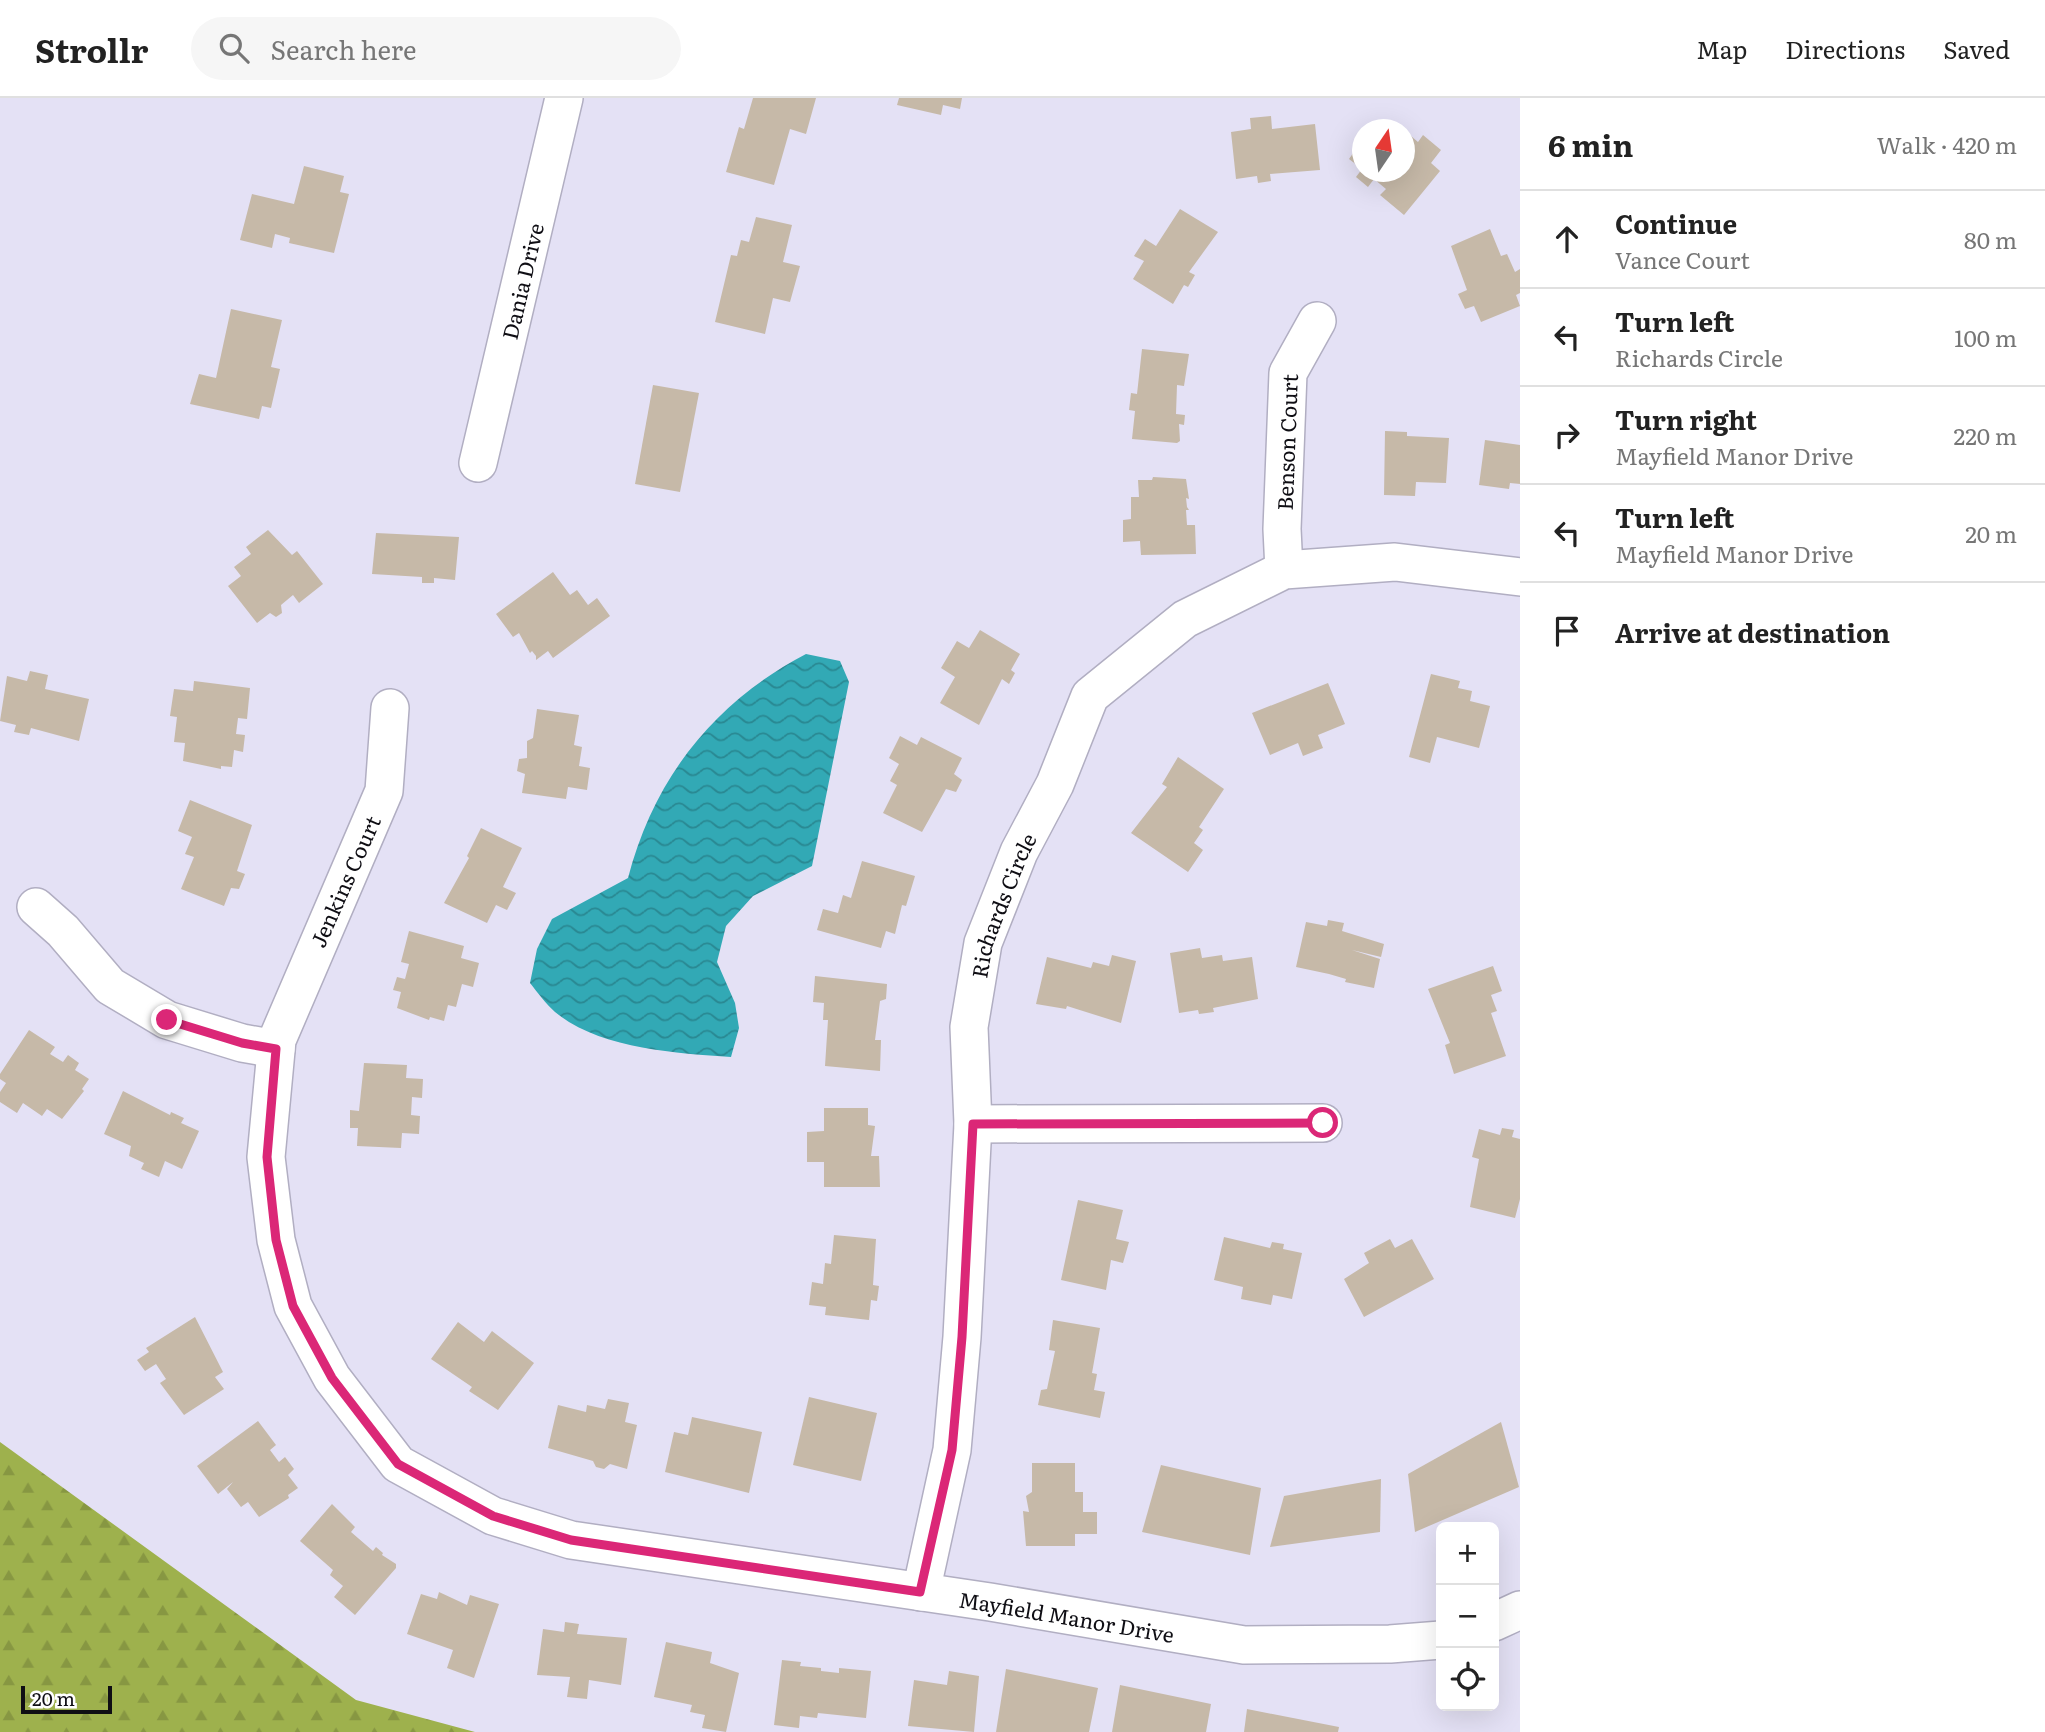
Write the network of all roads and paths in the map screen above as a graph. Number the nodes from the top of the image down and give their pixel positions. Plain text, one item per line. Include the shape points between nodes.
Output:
1 (564, 98) edge
2 (1317, 321) dead end
3 (478, 463) dead end
4 (1284, 570) junction
5 (1520, 577) edge
6 (390, 708) dead end
7 (36, 908) dead end
8 (276, 1049) junction
9 (1323, 1123) dead end
10 (973, 1124) junction
11 (920, 1592) junction
12 (1436, 1640) edge

1 - 3 street, Dania Drive
2 - 4 street, Benson Court via 1288,373
4 - 5 street, Richards Circle via 1395,562
4 - 10 street, Richards Circle via 1185,619 1090,696 1055,785 1018,852 983,943 969,1027
6 - 8 street, Jenkins Court via 384,791 309,961
7 - 8 street via 63,931 110,986 167,1020
8 - 11 street, Mayfield Manor Drive via 267,1157 276,1240 293,1306 332,1378 398,1464 493,1516 571,1540
9 - 10 street
10 - 11 street, Richards Circle via 952,1450
11 - 12 street, Mayfield Manor Drive via 1244,1645

